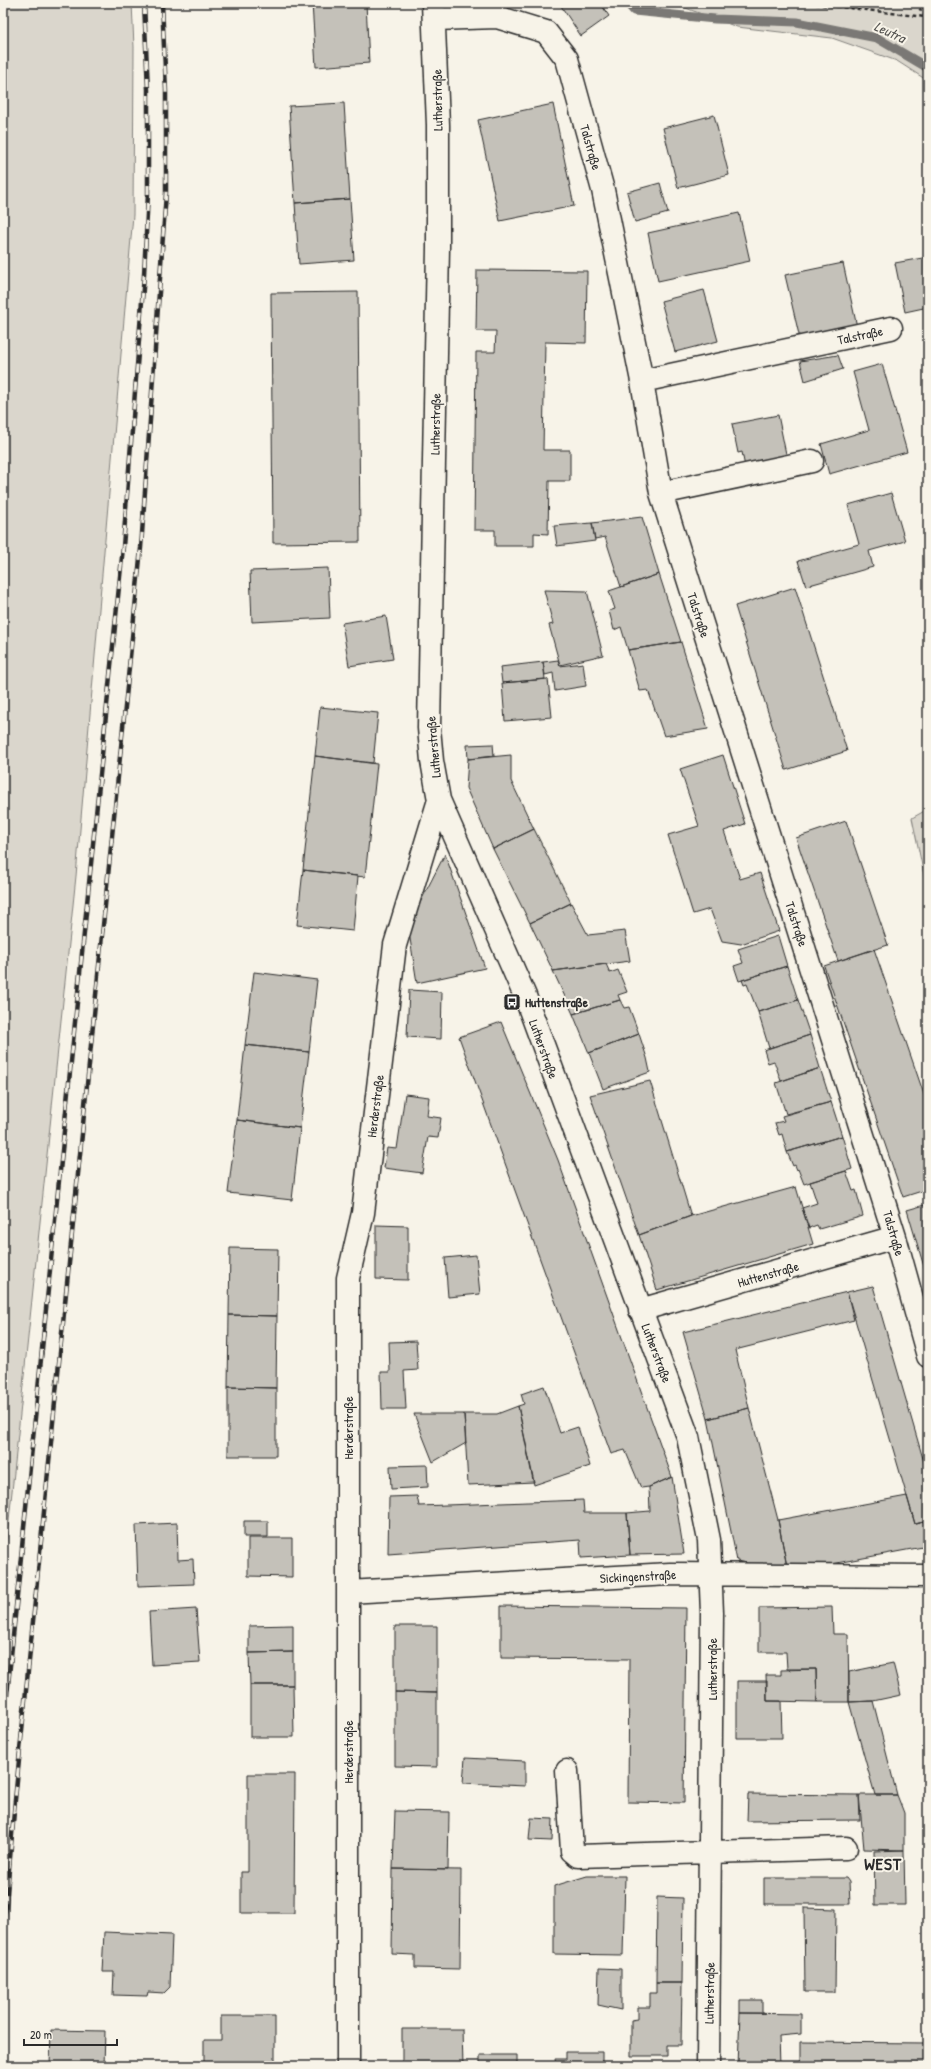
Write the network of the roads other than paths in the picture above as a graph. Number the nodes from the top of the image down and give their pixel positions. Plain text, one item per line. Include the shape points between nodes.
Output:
1 (434, 11) edge
2 (891, 328) dead end
3 (642, 381) junction
4 (812, 461) dead end
5 (661, 494) junction
6 (439, 800) junction
7 (895, 1237) junction
8 (640, 1310) junction
9 (928, 1356) edge
10 (710, 1574) junction
11 (928, 1576) edge
12 (348, 1592) junction
13 (567, 1771) dead end
14 (846, 1848) dead end
15 (710, 1851) junction
16 (348, 2066) edge
17 (708, 2066) edge

1 - 3 street, Talstraße via 497,17 546,32 566,59 603,190
1 - 6 street, Lutherstraße via 438,125 438,247 429,728
2 - 3 street, Talstraße
3 - 5 street, Talstraße
4 - 5 street
5 - 7 street, Talstraße
6 - 8 street, Lutherstraße via 525,996
6 - 12 street, Herderstraße via 395,945 363,1213 348,1278
7 - 8 street, Huttenstraße
7 - 9 street, Talstraße
8 - 10 street, Lutherstraße via 688,1437 709,1540
10 - 11 street, Sickingenstraße
10 - 12 street, Sickingenstraße
10 - 15 street, Lutherstraße
12 - 16 street, Herderstraße
13 - 15 street via 572,1851 578,1856
14 - 15 street
15 - 17 street, Lutherstraße

